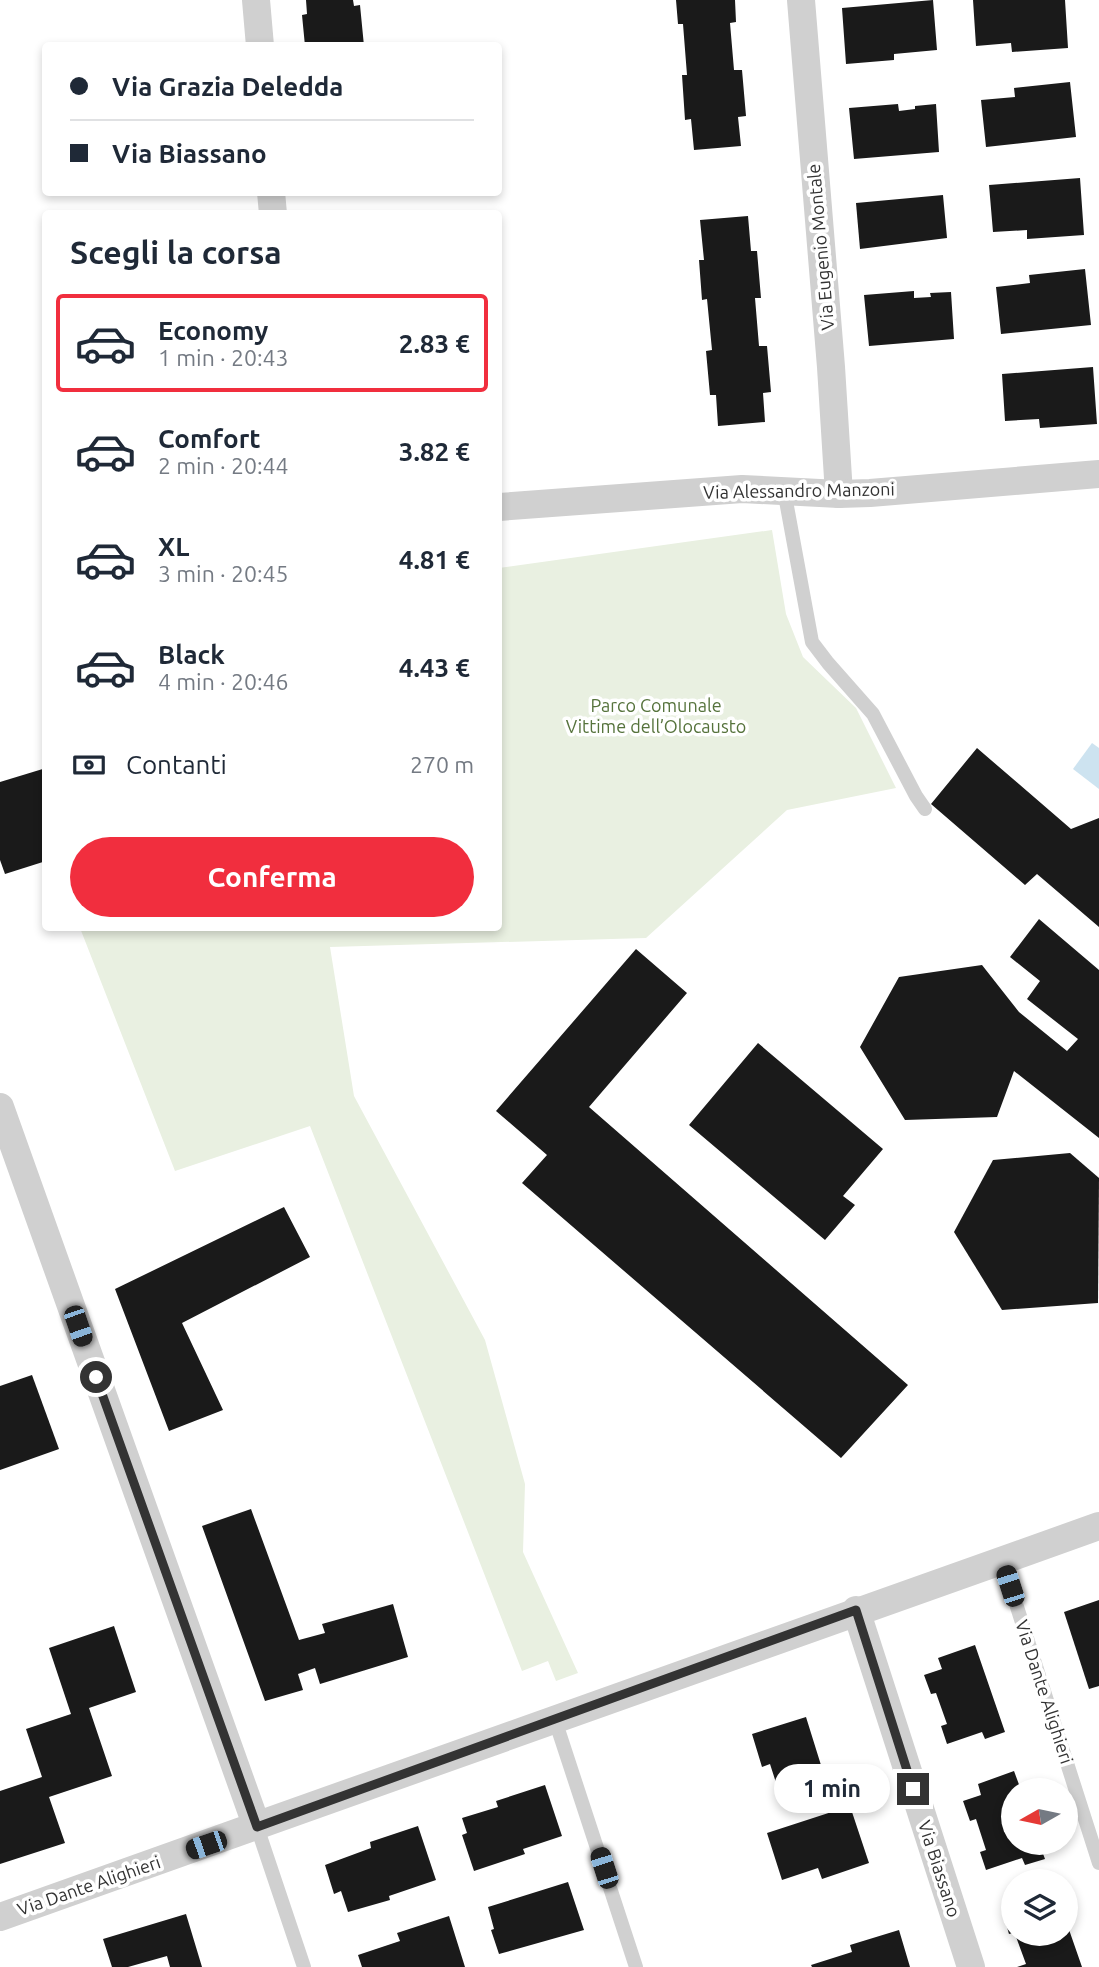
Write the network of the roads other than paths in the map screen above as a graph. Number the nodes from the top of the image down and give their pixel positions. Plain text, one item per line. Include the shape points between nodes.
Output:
1 (256, 0) edge
2 (801, 0) edge
3 (260, 42) edge
4 (1099, 474) edge
5 (783, 490) junction
6 (839, 494) junction
7 (502, 507) edge
8 (925, 809) dead end
9 (0, 1107) edge
10 (1099, 1526) edge
11 (1002, 1560) junction
12 (856, 1610) junction
13 (555, 1720) junction
14 (257, 1827) junction
15 (1099, 1863) edge
16 (0, 1917) edge
17 (304, 1967) edge
18 (636, 1967) edge
19 (971, 1967) edge

1 - 3 street
2 - 6 street, Via Eugenio Montale
4 - 6 street, Via Alessandro Manzoni
5 - 6 street, Via Alessandro Manzoni
5 - 7 street, Via Alessandro Manzoni
5 - 8 lane via 812,642 873,713
9 - 14 street
10 - 11 street, Via Dante Alighieri
11 - 12 street, Via Dante Alighieri
11 - 15 lane, Via Dante Alighieri
12 - 13 street, Via Dante Alighieri
12 - 19 street, Via Biassano
13 - 14 street, Via Dante Alighieri
13 - 18 lane
14 - 16 street, Via Dante Alighieri
14 - 17 lane

